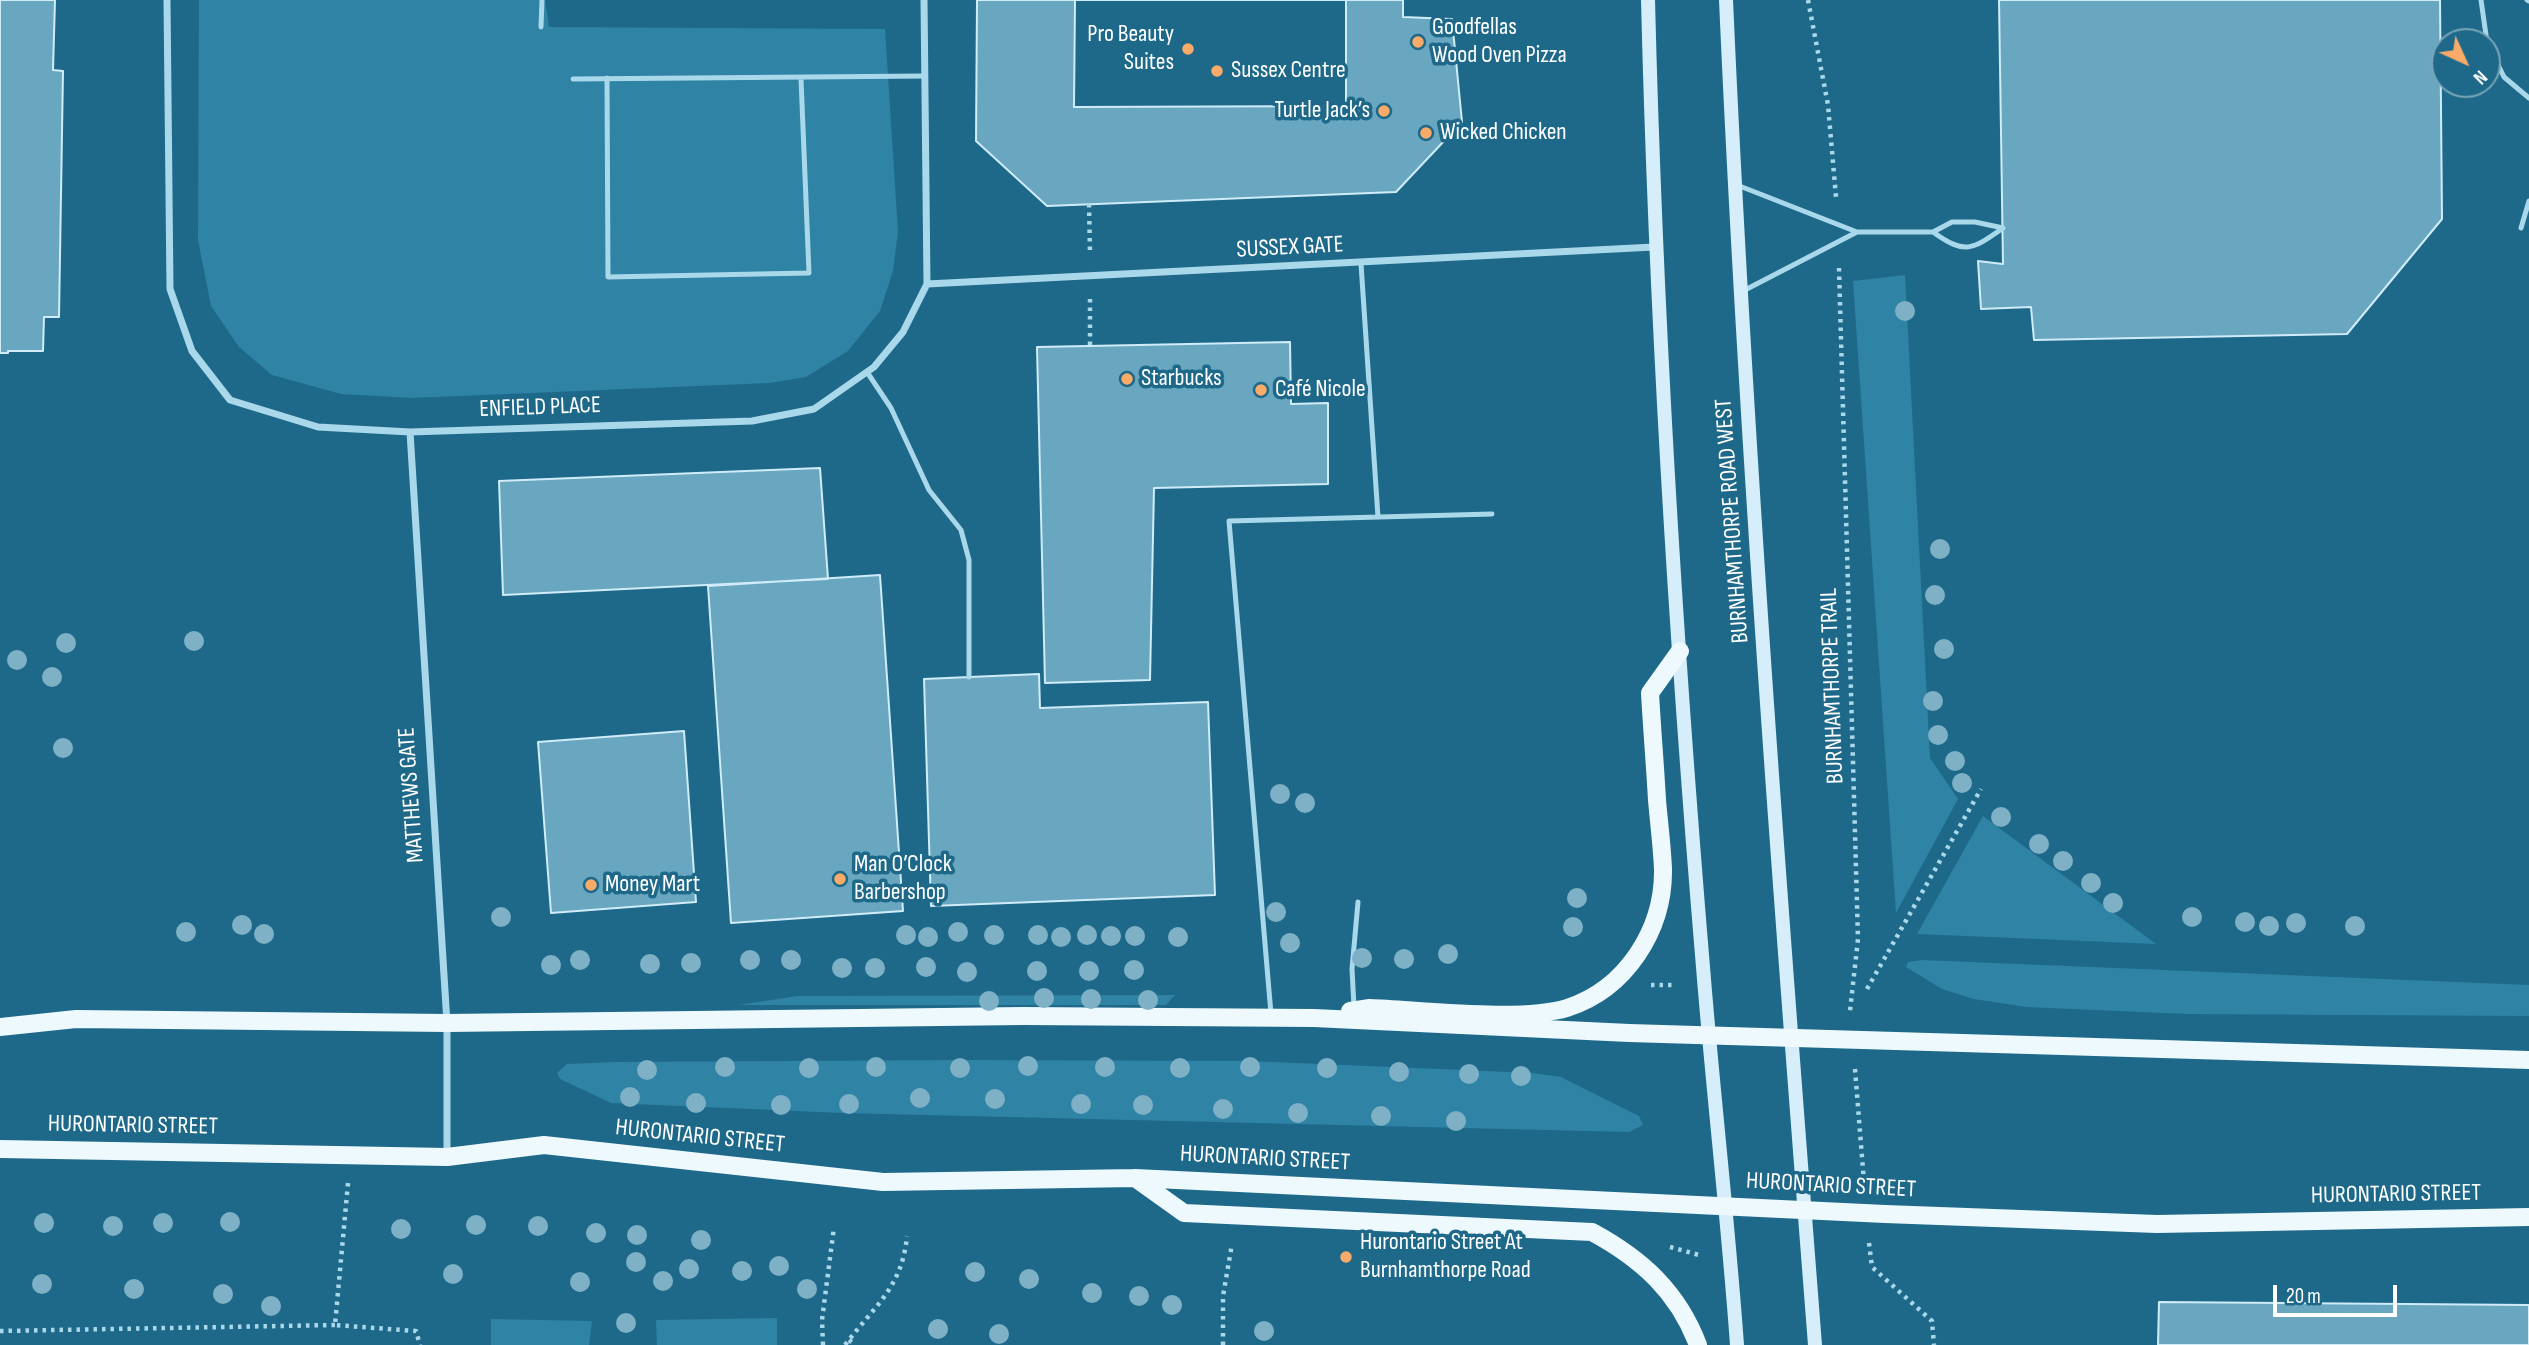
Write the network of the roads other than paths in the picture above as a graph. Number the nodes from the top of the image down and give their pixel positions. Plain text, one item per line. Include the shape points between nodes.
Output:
1 (167, 0) edge
2 (542, 0) edge
3 (924, 0) edge
4 (1648, 0) edge
5 (1726, 0) edge
6 (2481, 0) edge
7 (541, 27) dead end
8 (2485, 28) edge
9 (2501, 71) edge
10 (925, 76) junction
11 (607, 78) junction
12 (573, 79) dead end
13 (801, 79) junction
14 (2529, 98) edge
15 (1734, 184) junction
16 (2529, 201) edge
17 (2529, 224) edge
18 (1857, 232) junction
19 (1933, 232) junction
20 (1654, 247) junction
21 (1361, 264) junction
22 (927, 284) junction
23 (1742, 290) junction
24 (867, 372) junction
25 (410, 432) junction
26 (1492, 514) dead end
27 (1378, 517) junction
28 (1680, 652) junction
29 (969, 677) dead end
30 (1358, 902) dead end
31 (1355, 1011) junction
32 (1271, 1017) junction
33 (1314, 1018) junction
34 (447, 1023) junction
35 (0, 1027) edge
36 (1709, 1035) junction
37 (1791, 1038) junction
38 (2529, 1060) edge
39 (0, 1149) edge
40 (447, 1157) junction
41 (1135, 1178) junction
42 (1725, 1206) junction
43 (1804, 1210) junction
44 (2529, 1217) edge
45 (1698, 1345) edge
46 (1737, 1345) edge
47 (1815, 1345) edge

1 - 25 street, ENFIELD PLACE via 170,289 192,351 230,400 318,427
2 - 7 lane
3 - 10 street, ENFIELD PLACE
4 - 20 main road
5 - 15 main road, BURNHAMTHORPE ROAD WEST
6 - 8 lane
9 - 14 lane
10 - 13 lane
10 - 22 street, ENFIELD PLACE
11 - 12 lane
11 - 13 lane
11 - 13 lane via 608,277 691,278 810,273
15 - 18 lane
15 - 23 main road, BURNHAMTHORPE ROAD WEST
16 - 17 lane via 2521,228
18 - 19 lane
18 - 23 lane
19 - 19 lane via 1955,248 1967,248 2003,228 1952,222
20 - 21 street, SUSSEX GATE
20 - 28 main road
21 - 22 street, SUSSEX GATE
21 - 27 lane
22 - 24 street, ENFIELD PLACE via 903,332
23 - 37 main road, BURNHAMTHORPE ROAD WEST
24 - 25 street, ENFIELD PLACE via 814,409 752,421
24 - 29 lane via 891,408 929,490 961,530 969,560
25 - 34 street, MATTHEWS GATE
26 - 27 lane
27 - 32 lane via 1229,521
28 - 31 main road via 1650,693 1663,871 1654,921 1627,969 1605,991 1566,1008 1517,1014
28 - 36 main road
30 - 31 lane via 1352,969
31 - 33 main road
32 - 33 main road
32 - 34 main road
33 - 36 main road
34 - 35 main road via 76,1019
34 - 40 street, MATTHEWS GATE
36 - 37 main road
36 - 42 main road
37 - 38 main road
37 - 43 main road, BURNHAMTHORPE ROAD WEST
39 - 40 main road, HURONTARIO STREET
40 - 41 main road, HURONTARIO STREET via 544,1145 883,1182
41 - 42 main road, HURONTARIO STREET
41 - 45 main road via 1184,1213 1592,1232 1626,1250 1665,1286 1687,1316
42 - 43 main road, HURONTARIO STREET
42 - 46 main road
43 - 44 main road, HURONTARIO STREET via 2157,1224
43 - 47 main road, BURNHAMTHORPE ROAD WEST

